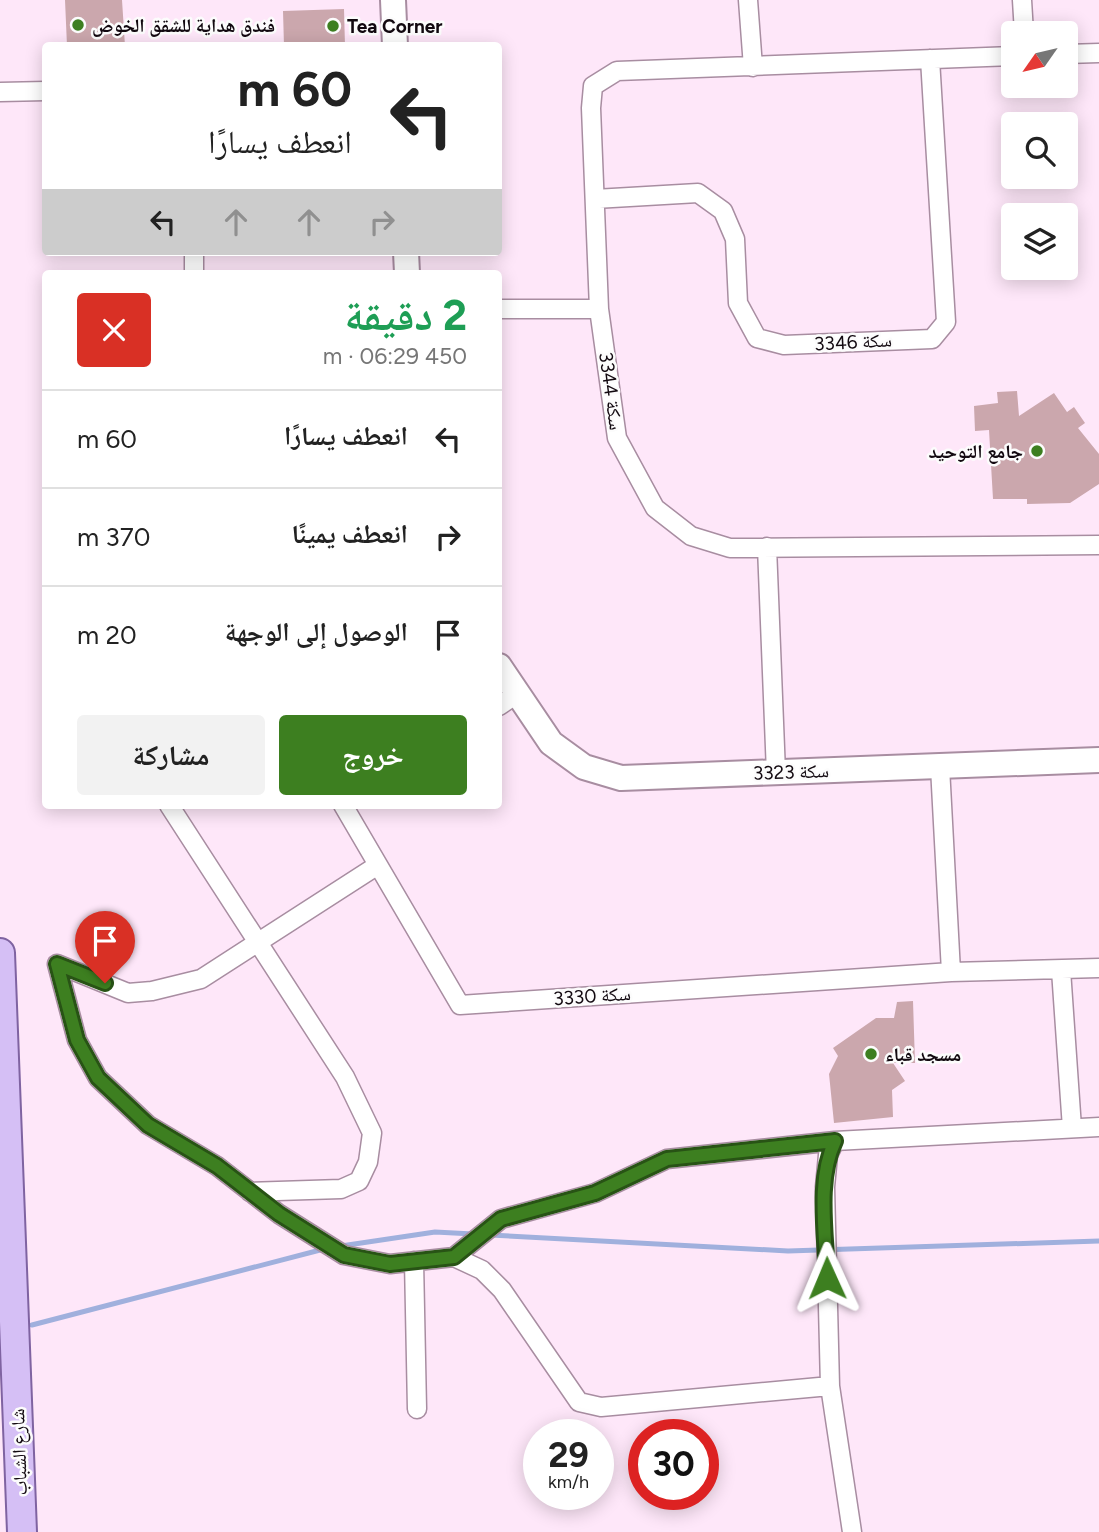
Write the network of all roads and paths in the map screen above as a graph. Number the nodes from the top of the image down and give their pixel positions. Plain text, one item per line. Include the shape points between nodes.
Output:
1 (393, 0) edge
2 (748, 0) edge
3 (1022, 0) edge
4 (1023, 21) edge
5 (395, 42) edge
6 (1099, 53) edge
7 (1078, 54) edge
8 (1001, 56) edge
9 (930, 59) junction
10 (753, 67) junction
11 (42, 91) edge
12 (0, 92) edge
13 (595, 199) junction
14 (502, 309) edge
15 (599, 309) junction
16 (1099, 545) edge
17 (768, 547) junction
18 (502, 677) edge
19 (508, 700) edge
20 (1099, 760) edge
21 (940, 766) junction
22 (776, 773) junction
23 (172, 809) edge
24 (348, 809) edge
25 (378, 865) junction
26 (258, 940) junction
27 (0, 953) edge
28 (1099, 968) edge
29 (1061, 970) junction
30 (951, 972) junction
31 (1099, 1127) edge
32 (1072, 1128) junction
33 (835, 1141) junction
34 (250, 1192) junction
35 (454, 1257) junction
36 (414, 1261) junction
37 (830, 1386) junction
38 (416, 1409) dead end
39 (22, 1532) edge
40 (852, 1532) edge

1 - 5 street
2 - 10 street
3 - 4 street
6 - 7 street
8 - 9 street
9 - 10 street
9 - 13 street, سكة 3346 via 946,322 932,339 784,345 757,338 738,303 735,239 723,211 698,193
10 - 13 street, سكة 3344 via 617,71 593,86
11 - 12 street
13 - 15 street, سكة 3344
14 - 15 street
15 - 17 street, سكة 3344 via 617,438 655,508 691,536 730,548
16 - 17 street, سكة 3344
17 - 22 street
18 - 19 street, سكة 3323
19 - 22 street, سكة 3323 via 551,743 584,767 621,778
20 - 21 street, سكة 3323
21 - 22 street, سكة 3323
21 - 30 street
23 - 26 street
24 - 25 street, سكة 3330
25 - 26 street
25 - 30 street, سكة 3330 via 460,1005
26 - 34 street via 345,1077 372,1133 368,1162 359,1181 341,1189
26 - 34 street via 201,979 152,991 128,993 57,964 77,1040 98,1078 148,1125 217,1166
27 - 39 main road, شارع الشباب
28 - 29 street, سكة 3330
29 - 30 street, سكة 3330
29 - 32 street
31 - 32 street
32 - 33 street
33 - 35 street via 667,1159 595,1193 501,1219
33 - 37 street via 828,1155 825,1187
34 - 36 street via 344,1255 390,1264
35 - 36 street
35 - 37 street via 482,1270 502,1290 579,1402 601,1407
36 - 38 street
37 - 40 street

